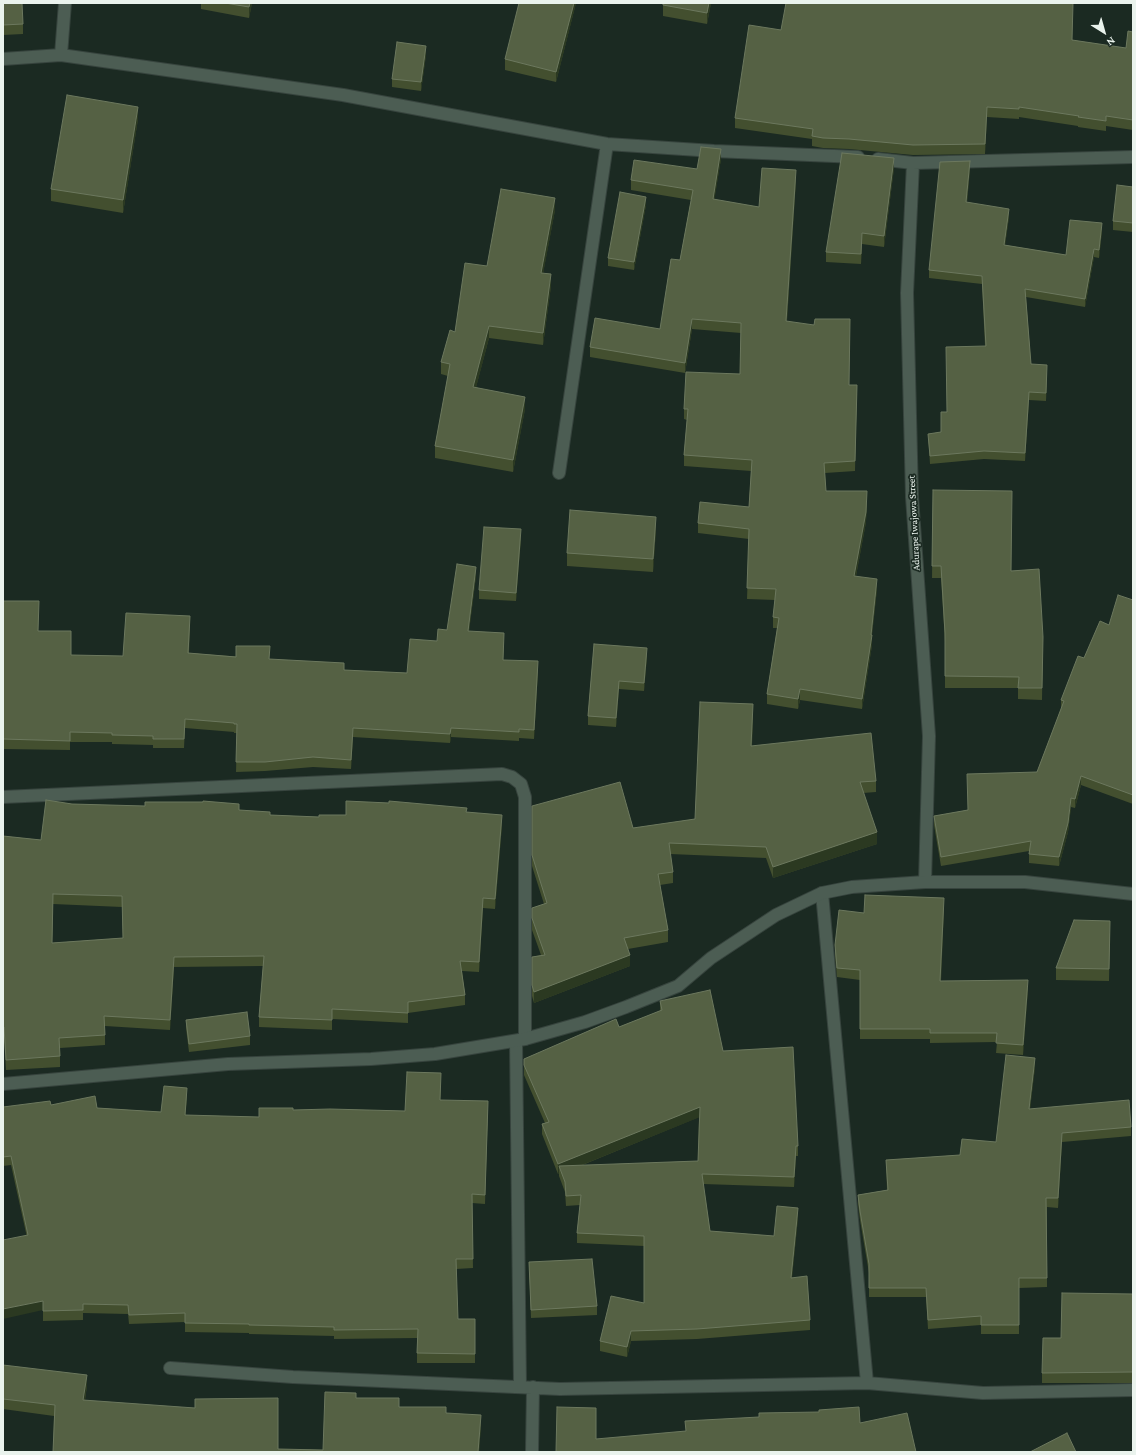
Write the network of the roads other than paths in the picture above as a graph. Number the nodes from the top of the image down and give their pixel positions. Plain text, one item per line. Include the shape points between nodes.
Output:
1 (65, 3) edge
2 (61, 55) junction
3 (3, 59) edge
4 (607, 144) junction
5 (1133, 157) edge
6 (913, 163) junction
7 (559, 473) dead end
8 (3, 797) edge
9 (925, 882) junction
10 (822, 893) junction
11 (1133, 894) edge
12 (520, 1040) junction
13 (3, 1084) edge
14 (170, 1368) dead end
15 (867, 1383) junction
16 (520, 1387) junction
17 (533, 1388) junction
18 (1133, 1390) edge
19 (532, 1452) edge

1 - 2 street
2 - 3 street
2 - 4 street via 343,95
4 - 6 street via 714,152 848,156
4 - 7 street
5 - 6 street
6 - 9 street, Adurape Iwajowa Street via 907,301 912,497 929,736
8 - 12 street via 494,774 512,777 520,784 524,797
9 - 10 street via 852,887
9 - 11 street via 1026,882
10 - 12 street via 776,915 711,958 678,986 585,1022
10 - 15 street
12 - 13 street via 428,1054 371,1059 228,1064
12 - 16 street
14 - 16 street via 293,1377
15 - 17 street
15 - 18 street via 983,1393
16 - 17 street
17 - 19 street

